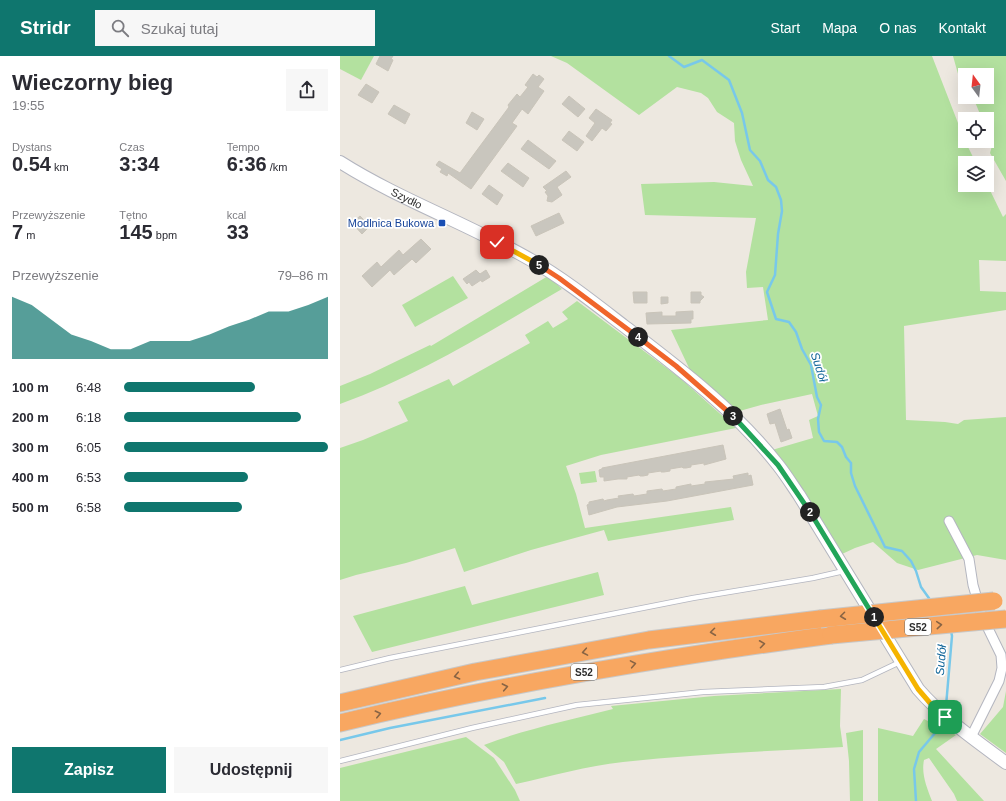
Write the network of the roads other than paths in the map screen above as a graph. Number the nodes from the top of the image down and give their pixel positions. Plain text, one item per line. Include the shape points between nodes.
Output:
1 (340, 162) edge
2 (949, 521) dead end
3 (845, 570) junction
4 (1000, 601) edge
5 (1006, 619) edge
6 (901, 662) junction
7 (340, 670) edge
8 (340, 702) edge
9 (340, 723) edge
10 (971, 737) junction
11 (340, 761) edge
12 (1006, 763) edge

1 - 3 street, Szydło via 382,186 545,268 676,366 732,415 778,465
2 - 10 street via 969,558 973,585 982,616 1001,655 999,681
3 - 6 street, Szydło
3 - 7 lane via 398,656
4 -> 8 highway, S52, bridge via 649,640 475,672
9 -> 5 highway, S52, bridge via 467,694 728,649 831,635
6 - 10 street, Szydło via 930,703
6 - 11 lane via 862,680 824,687 703,692 576,705
10 - 12 street, Szydło

